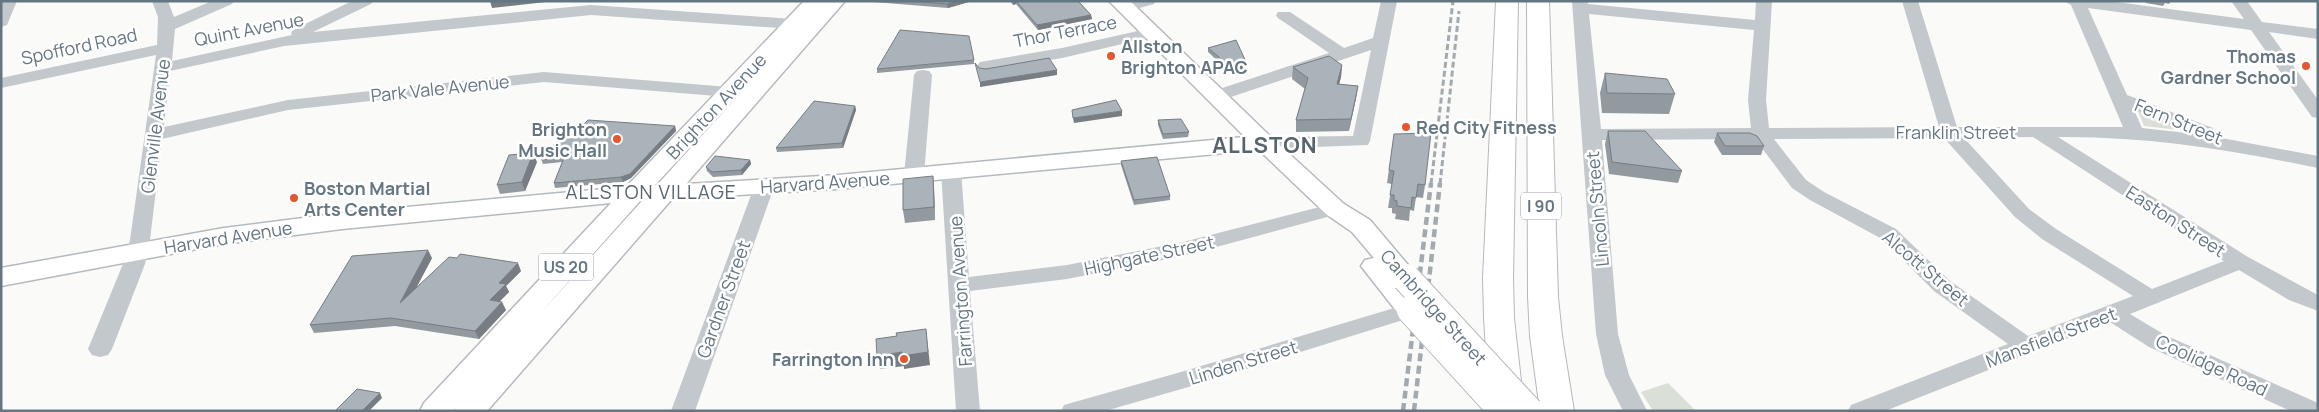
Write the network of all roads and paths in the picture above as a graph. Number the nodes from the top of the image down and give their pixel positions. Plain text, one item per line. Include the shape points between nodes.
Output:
1 (9, 1) edge
2 (160, 1) edge
3 (226, 1) edge
4 (365, 1) edge
5 (815, 1) edge
6 (835, 1) edge
7 (1148, 1) edge
8 (1389, 1) edge
9 (1507, 1) edge
10 (1538, 1) edge
11 (1764, 1) edge
12 (1910, 1) edge
13 (2239, 1) edge
14 (2075, 2) edge
15 (1122, 4) edge
16 (1580, 4) edge
17 (1284, 16) dead end
18 (1, 22) edge
19 (793, 24) junction
20 (167, 26) junction
21 (1762, 26) junction
22 (2256, 26) junction
23 (1151, 33) junction
24 (2318, 34) edge
25 (284, 41) junction
26 (1381, 41) junction
27 (165, 48) junction
28 (1342, 54) junction
29 (986, 66) dead end
30 (162, 68) junction
31 (923, 75) dead end
32 (1, 83) edge
33 (729, 92) junction
34 (1216, 96) junction
35 (2120, 98) junction
36 (2318, 113) edge
37 (2038, 132) junction
38 (2135, 132) junction
39 (1950, 133) junction
40 (1761, 134) junction
41 (154, 135) junction
42 (1591, 135) junction
43 (1264, 143) junction
44 (2238, 145) junction
45 (2318, 162) edge
46 (951, 171) junction
47 (914, 175) junction
48 (764, 187) junction
49 (664, 192) junction
50 (633, 194) junction
51 (1335, 209) junction
52 (137, 252) junction
53 (2241, 262) junction
54 (1, 277) edge
55 (960, 285) junction
56 (2150, 297) junction
57 (1405, 301) junction
58 (2318, 304) edge
59 (2113, 313) junction
60 (2026, 346) junction
61 (100, 349) dead end
62 (435, 411) edge
63 (470, 411) edge
64 (683, 411) edge
65 (968, 411) edge
66 (1073, 411) edge
67 (1503, 411) edge
68 (1508, 411) edge
69 (1529, 411) edge
70 (1557, 411) edge
71 (1635, 411) edge
72 (1860, 411) edge
73 (2314, 411) edge

1 - 18 street
2 - 20 street, Glenville Avenue
3 - 20 street
4 - 25 street
5 - 19 main road, Brighton Avenue / US 20
6 - 49 main road, Brighton Avenue / US 20
7 - 15 street
8 - 26 street
9 - 68 highway, I 90 via 1498,278 1501,352
10 - 70 highway, I 90 via 1543,297
11 - 21 street
12 - 39 street
13 - 22 street
14 - 22 street
14 - 35 street
15 - 23 main road, Cambridge Street
16 - 21 street
16 - 42 street, Lincoln Street
17 - 28 street
19 - 25 street, Quint Avenue via 591,10
19 - 33 main road, Brighton Avenue / US 20
20 - 27 street, Glenville Avenue
21 - 40 street via 1757,100
22 - 24 street
22 - 36 street
23 - 29 street, Thor Terrace
23 - 34 main road, Cambridge Street
25 - 30 street, Quint Avenue
26 - 28 street
26 - 43 street via 1361,141
27 - 30 street, Glenville Avenue
27 - 32 street, Spofford Road
28 - 34 street
30 - 41 street, Glenville Avenue
31 - 47 street
33 - 41 street, Park Vale Avenue via 544,77 288,104
33 - 50 main road, Brighton Avenue / US 20
34 - 43 main road, Cambridge Street
35 - 38 street
35 - 44 street, Fern Street
37 - 38 street, Franklin Street
37 - 39 street, Franklin Street
37 - 53 street, Easton Street
38 - 44 street, Franklin Street
39 - 40 street, Franklin Street
39 - 56 street via 2022,213 2049,234
40 - 42 street, Franklin Street
40 - 60 street, Alcott Street via 1799,184 1890,234 1942,286
41 - 52 street, Glenville Avenue
42 - 71 street, Lincoln Street via 1608,342 1620,382
43 - 46 main road, Harvard Avenue
43 - 51 main road, Cambridge Street
44 - 45 street, Franklin Street
46 - 47 main road, Harvard Avenue
46 - 55 street, Farrington Avenue
47 - 48 main road, Harvard Avenue
48 - 49 main road, Harvard Avenue
48 - 64 street, Gardner Street
49 - 50 main road, Harvard Avenue
49 - 63 main road, Brighton Avenue / US 20
50 - 52 main road, Harvard Avenue via 275,229
50 - 62 main road, Brighton Avenue / US 20
51 - 55 street, Highgate Street via 1183,249 1067,272
51 - 57 main road, Cambridge Street via 1345,230
52 - 54 main road, Harvard Avenue
52 - 61 street, Glenville Avenue
53 - 56 street, Mansfield Street
53 - 58 street, Easton Street
55 - 65 street, Farrington Avenue
56 - 59 street, Mansfield Street
57 - 66 street, Linden Street via 1184,380
57 - 67 main road, Cambridge Street, bridge
57 - 69 main road, Cambridge Street, bridge
59 - 60 street, Mansfield Street
59 - 73 street, Coolidge Road via 2157,341
60 - 72 street, Mansfield Street

